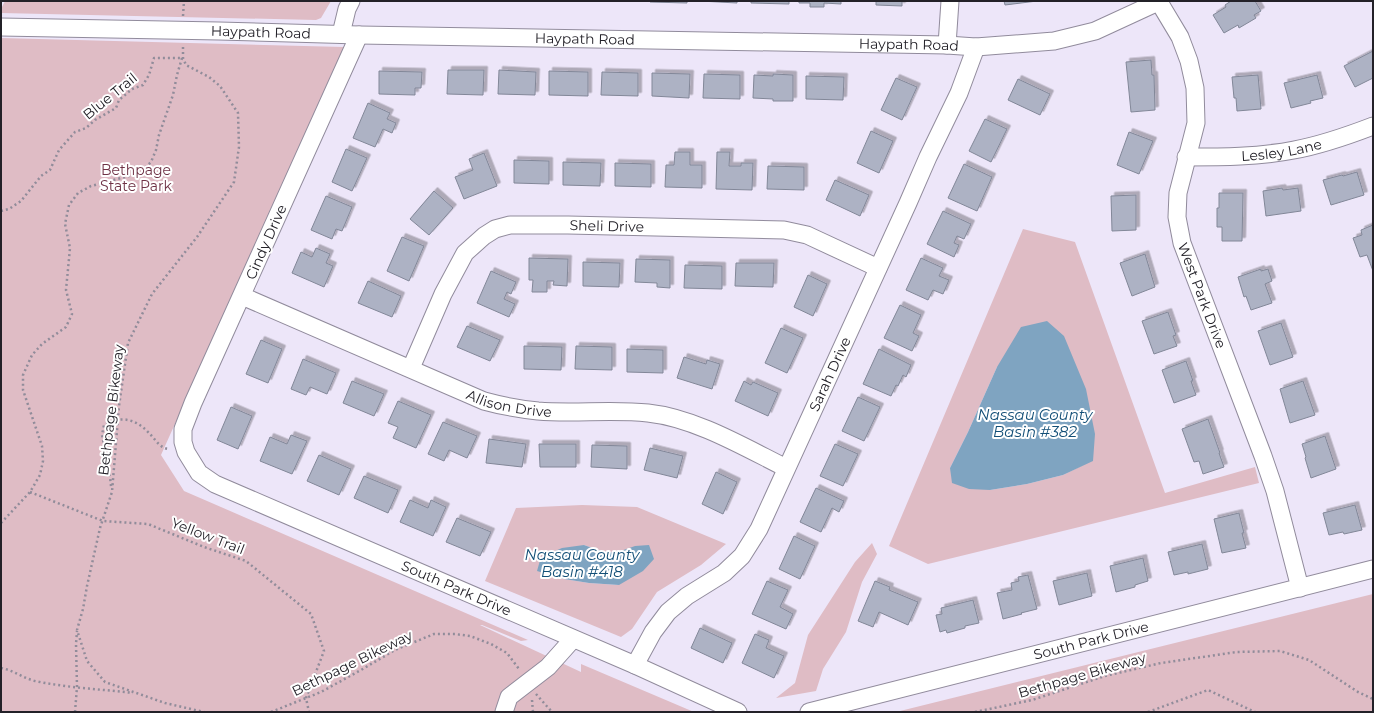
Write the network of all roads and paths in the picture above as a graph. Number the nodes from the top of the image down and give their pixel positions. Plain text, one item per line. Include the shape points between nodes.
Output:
1 (351, 1) edge
2 (950, 1) edge
3 (1159, 1) edge
4 (1, 27) edge
5 (341, 34) junction
6 (359, 35) junction
7 (947, 45) junction
8 (976, 46) junction
9 (183, 58) junction
10 (1373, 126) edge
11 (1186, 157) junction
12 (1, 211) edge
13 (878, 268) junction
14 (242, 296) junction
15 (411, 368) junction
16 (118, 419) junction
17 (186, 452) junction
18 (786, 468) junction
19 (30, 492) junction
20 (112, 492) junction
21 (103, 521) junction
22 (1, 523) edge
23 (1373, 569) edge
24 (1300, 588) junction
25 (77, 630) junction
26 (573, 639) junction
27 (635, 665) junction
28 (1, 668) edge
29 (527, 683) junction
30 (77, 688) junction
31 (138, 694) junction
32 (306, 698) junction
33 (1373, 699) edge
34 (75, 712) edge
35 (204, 712) edge
36 (271, 712) edge
37 (310, 712) edge
38 (504, 712) edge
39 (552, 712) edge
40 (738, 712) edge
41 (809, 712) edge
42 (975, 712) edge
43 (1148, 712) edge
44 (1255, 712) edge

1 - 5 street
2 - 7 street
3 - 8 street, Haypath Road via 1095,31 1054,41
3 - 11 street, West Park Drive via 1180,37 1195,88 1196,123
4 - 5 street, Haypath Road
5 - 6 street, Haypath Road
6 - 7 street, Haypath Road
6 - 14 street, Cindy Drive
7 - 8 street, Haypath Road
8 - 13 street, Sarah Drive via 959,93
9 - 12 path, Blue Trail via 154,58 143,85 132,88 119,100 116,108 86,128 74,132 59,150 50,170 41,176 21,201
9 - 16 path, Bethpage Bikeway via 186,65 220,86 238,114 239,147 234,182 197,237 152,294 128,343
9 - 19 path via 156,150 150,162 140,173 91,186 78,193 69,205 66,224 70,248 66,290 72,314 66,327 32,354 23,375 23,390 42,446 43,461 40,475
10 - 11 street, Lesley Lane via 1346,137 1294,150 1241,156
11 - 24 street, West Park Drive via 1178,193 1177,217 1182,243 1275,491
13 - 15 street, Sheli Drive via 807,236 784,230 510,225 495,229 465,253 443,294
13 - 18 street, Sarah Drive
14 - 15 street, Allison Drive
14 - 17 street, Cindy Drive via 193,403 184,429 183,442
15 - 18 street, Allison Drive via 484,401 510,408 647,413 676,418 703,428
16 - 17 path via 134,420 166,449
16 - 20 path, Bethpage Bikeway
16 - 20 path via 104,425 102,435 104,460
17 - 26 street, South Park Drive via 199,473 215,484
18 - 27 street, Sarah Drive via 759,529 742,556 724,573 687,596 668,612 653,632
19 - 21 path, Yellow Trail
19 - 22 path
20 - 21 path, Bethpage Bikeway
21 - 25 path, Bethpage Bikeway
21 - 32 path, Yellow Trail via 148,524 246,561 311,614 324,651
23 - 24 street, South Park Drive
24 - 41 street, South Park Drive
25 - 30 path, Bethpage Bikeway
25 - 31 path via 87,661 106,682
26 - 27 street, South Park Drive
26 - 29 street via 548,667
27 - 40 street, South Park Drive
28 - 30 path via 33,680
29 - 32 path, Bethpage Bikeway via 507,653 491,644 470,636 434,634 395,650
29 - 38 street via 509,697
29 - 39 path, Bethpage Bikeway
30 - 31 path
30 - 34 path, Bethpage Bikeway
31 - 35 path
32 - 36 path, Bethpage Bikeway
32 - 37 path
33 - 42 path, Bethpage Bikeway via 1309,660 1280,651 1237,652 1161,663 1105,676 1032,700
43 - 44 path via 1208,690

